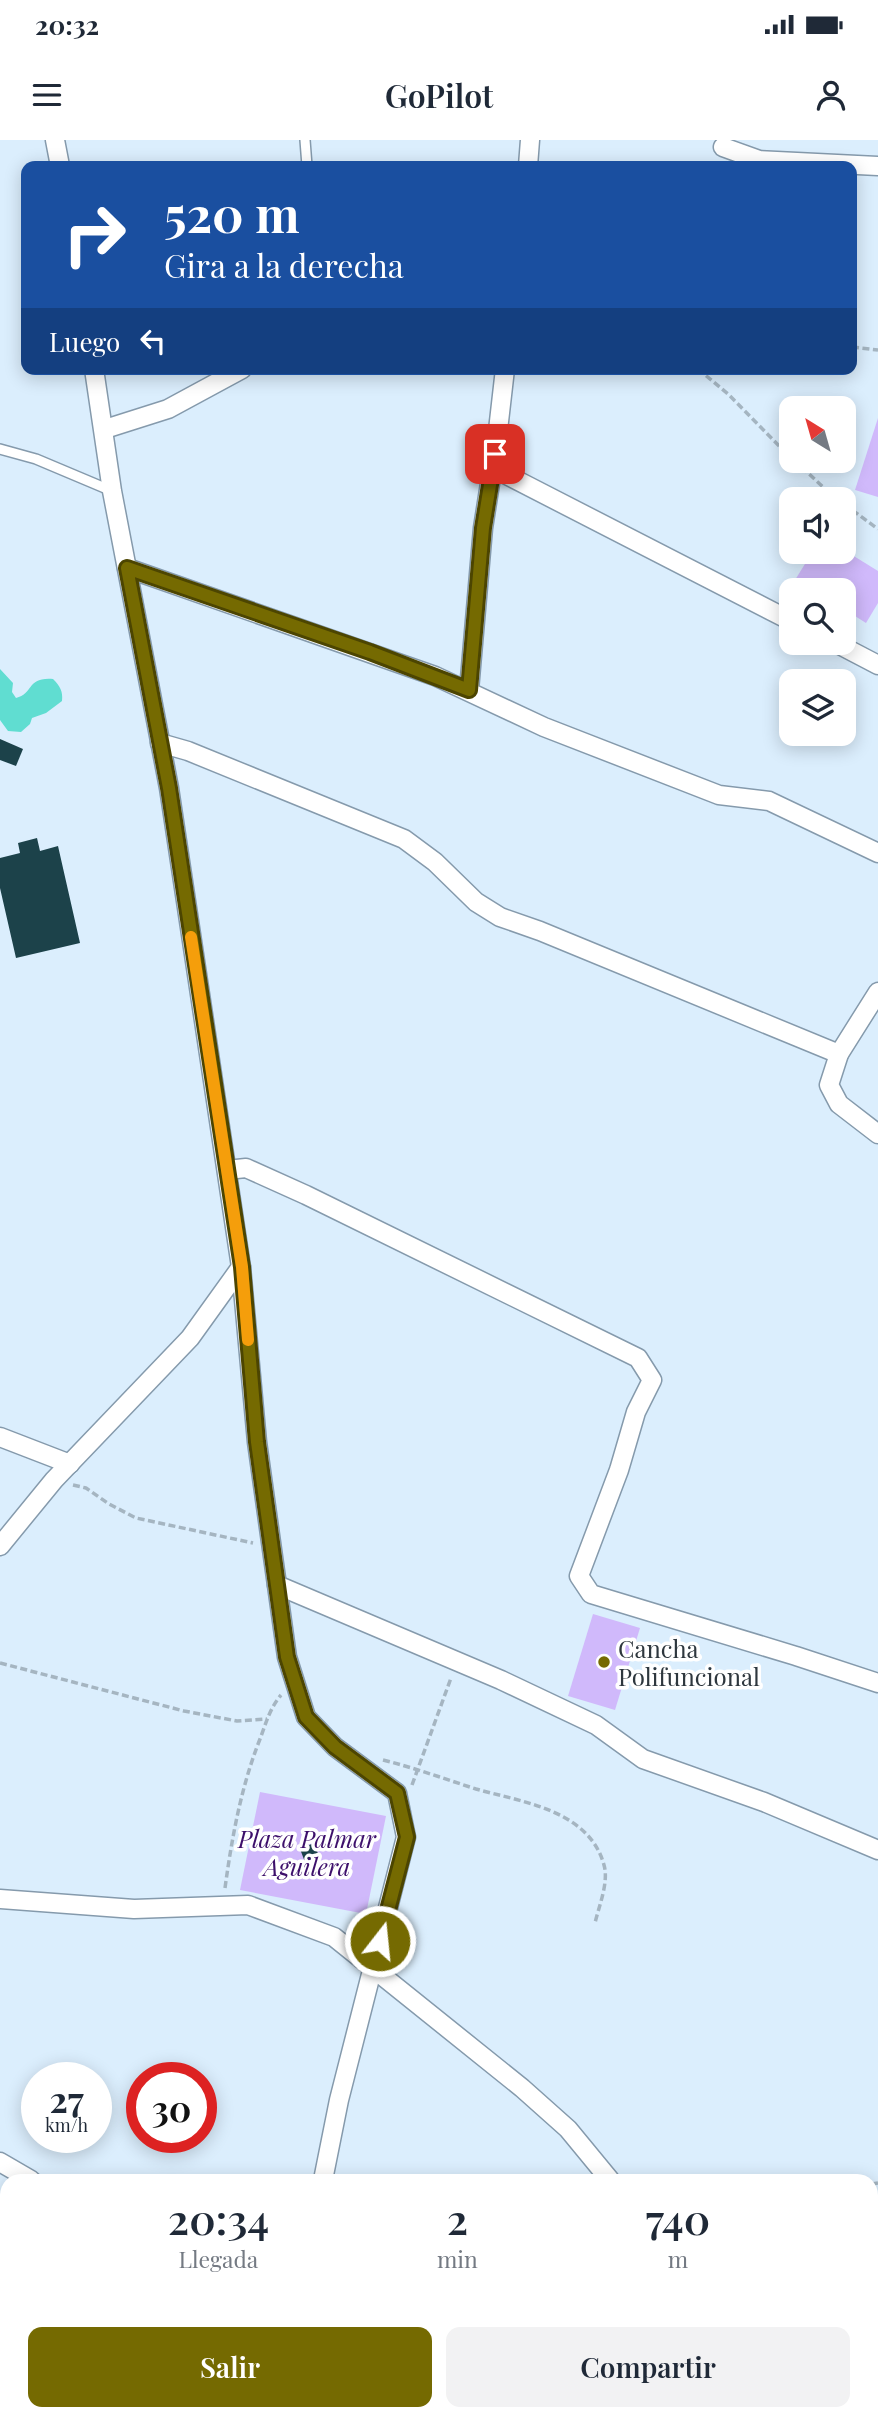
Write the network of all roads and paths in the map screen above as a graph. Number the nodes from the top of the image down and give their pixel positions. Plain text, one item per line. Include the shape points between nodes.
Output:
1 (55, 140) edge
2 (305, 140) edge
3 (530, 140) edge
4 (723, 144) edge
5 (59, 161) edge
6 (307, 161) edge
7 (528, 161) edge
8 (779, 161) edge
9 (857, 165) edge
10 (878, 166) edge
11 (857, 347) edge
12 (878, 349) edge
13 (95, 375) edge
14 (231, 375) edge
15 (504, 375) edge
16 (705, 375) edge
17 (105, 429) junction
18 (779, 446) edge
19 (0, 449) edge
20 (493, 468) junction
21 (807, 473) edge
22 (823, 487) edge
23 (112, 491) junction
24 (856, 513) edge
25 (878, 529) edge
26 (127, 568) junction
27 (779, 615) edge
28 (856, 654) edge
29 (878, 665) edge
30 (469, 690) junction
31 (160, 743) junction
32 (878, 853) edge
33 (878, 992) edge
34 (839, 1054) junction
35 (878, 1134) edge
36 (227, 1170) junction
37 (242, 1267) junction
38 (0, 1437) edge
39 (70, 1464) junction
40 (54, 1480) junction
41 (0, 1546) edge
42 (272, 1547) junction
43 (277, 1585) junction
44 (457, 1662) junction
45 (0, 1663) edge
46 (293, 1680) junction
47 (878, 1683) edge
48 (267, 1719) junction
49 (355, 1762) junction
50 (418, 1769) junction
51 (401, 1814) junction
52 (878, 1850) edge
53 (0, 1899) edge
54 (222, 1907) junction
55 (595, 1923) dead end
56 (373, 1967) junction
57 (0, 2162) edge
58 (21, 2174) edge
59 (324, 2174) edge
60 (605, 2174) edge

1 - 5 street
2 - 6 lane
3 - 7 street
4 - 8 street via 759,160
9 - 10 street
11 - 12 path
13 - 17 street
14 - 17 street via 168,409
15 - 20 street
16 - 18 path
17 - 23 street
19 - 23 lane
20 - 27 street
20 - 30 street
21 - 22 path
23 - 26 street
24 - 25 path
26 - 30 street
26 - 31 street
28 - 29 street
30 - 32 street via 544,727 719,795 769,801
31 - 34 street via 404,839 500,917
31 - 36 street
33 - 34 street
34 - 35 street via 829,1085 839,1104
36 - 37 street
36 - 47 street via 246,1168 306,1195 638,1358 652,1380 636,1412 579,1576 591,1594
37 - 39 street via 190,1338
37 - 42 street via 257,1442
38 - 39 street
39 - 40 street
40 - 41 street
40 - 42 path via 86,1488 136,1518
42 - 43 street
43 - 44 street
43 - 46 street
44 - 50 path
44 - 52 street via 596,1725 643,1759 764,1802
45 - 48 path via 184,1711 237,1721
46 - 48 path
46 - 49 street via 306,1717
48 - 54 path via 239,1804
49 - 50 path via 384,1760
49 - 51 street via 397,1793
50 - 51 path
50 - 55 path via 544,1807 576,1825 595,1844 605,1866
51 - 56 street via 407,1837
53 - 54 street via 134,1909
54 - 56 street via 248,1905 290,1919 334,1937
56 - 59 street
56 - 60 street via 568,2129
57 - 58 street

